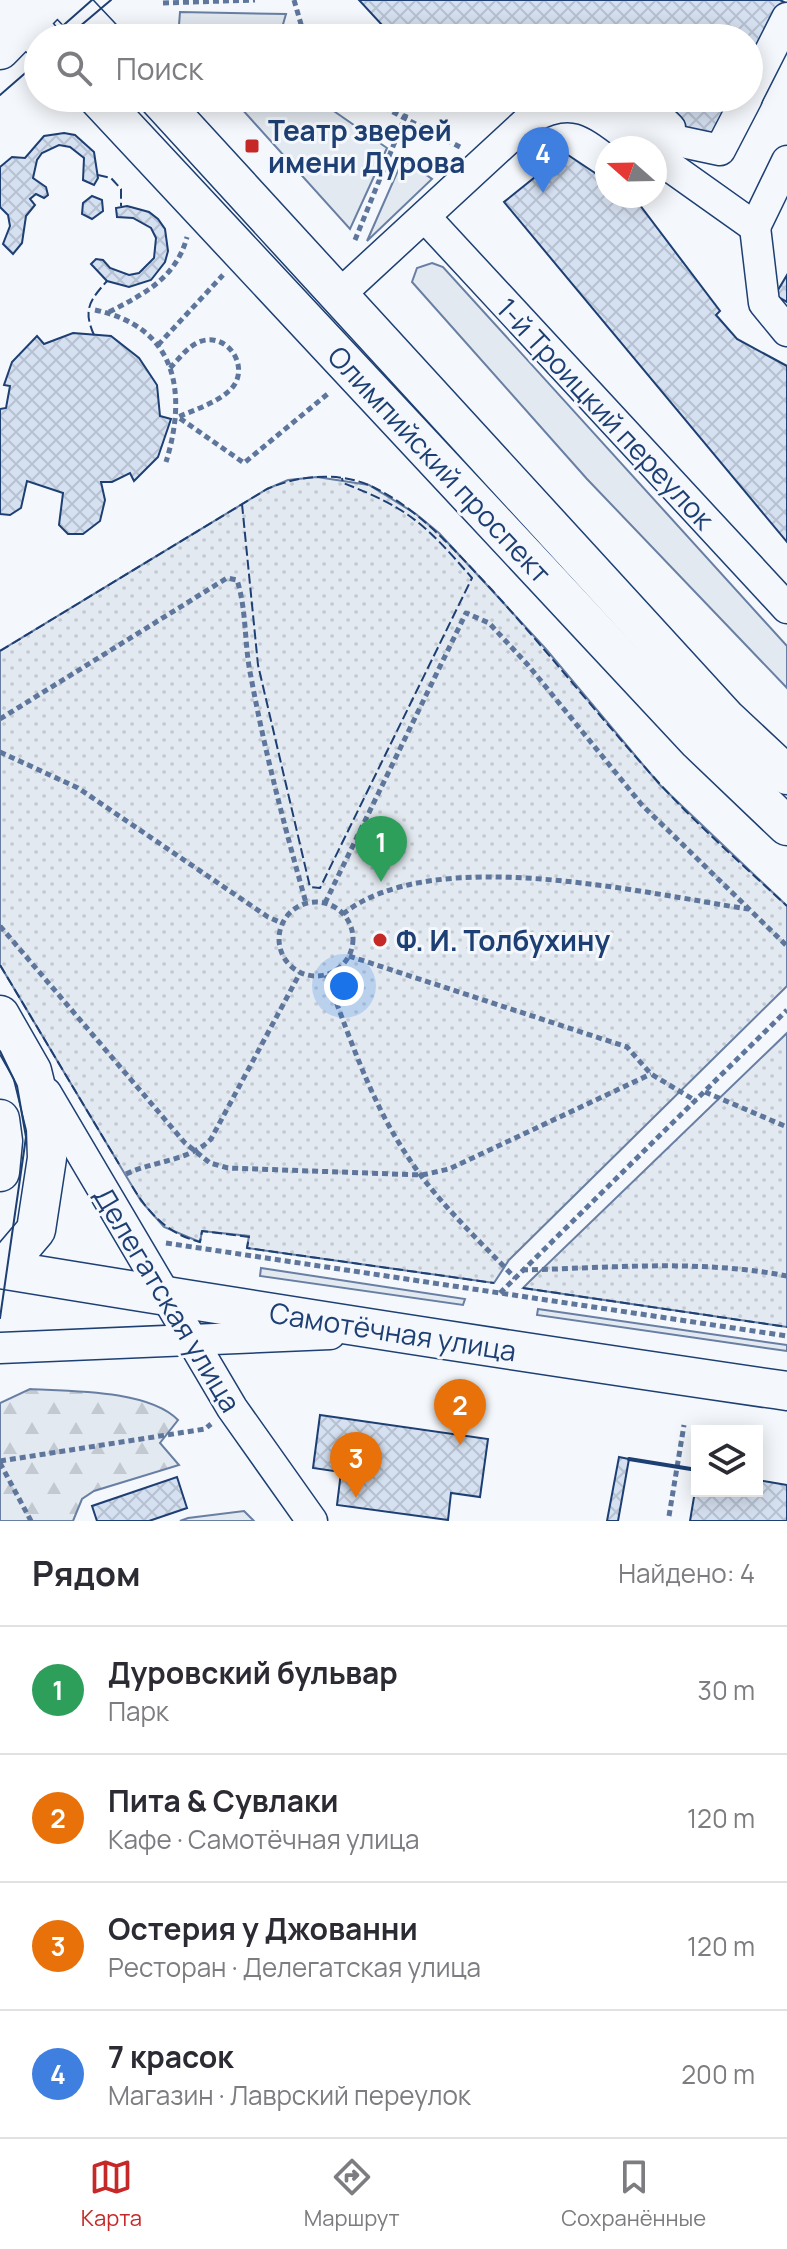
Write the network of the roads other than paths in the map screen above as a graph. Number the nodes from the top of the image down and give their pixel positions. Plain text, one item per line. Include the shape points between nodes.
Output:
1 (787, 18) edge
2 (24, 34) edge
3 (0, 50) edge
4 (763, 66) edge
5 (111, 112) edge
6 (171, 112) edge
7 (542, 112) edge
8 (589, 112) edge
9 (644, 112) edge
10 (740, 112) edge
11 (632, 136) edge
12 (667, 136) edge
13 (667, 148) edge
14 (667, 158) edge
15 (787, 161) edge
16 (425, 217) junction
17 (755, 227) junction
18 (337, 297) junction
19 (787, 331) edge
20 (787, 608) edge
21 (787, 775) edge
22 (787, 826) edge
23 (0, 1015) edge
24 (32, 1071) junction
25 (0, 1119) edge
26 (0, 1172) edge
27 (1, 1271) edge
28 (165, 1293) junction
29 (385, 1332) junction
30 (192, 1339) junction
31 (0, 1348) edge
32 (787, 1391) edge
33 (312, 1521) edge

1 - 4 street
2 - 3 main road
5 - 22 main road, Олимпийский проспект via 698,741
6 - 18 main road, Олимпийский проспект
7 - 16 street
8 - 11 street
9 - 12 street via 666,124
10 - 13 street via 720,150
14 - 17 street
15 - 17 street
16 - 18 street
16 - 20 street, 1-й Троицкий переулок
17 - 19 street via 764,303
18 - 21 main road, Олимпийский проспект via 727,719
23 - 24 main road, Делегатская улица
24 - 27 main road, Делегатская улица via 47,1158 38,1223
24 - 28 street, Делегатская улица
25 - 26 main road
27 - 28 main road, Самотёчная улица
28 - 29 main road, Самотёчная улица
28 - 30 street, Делегатская улица
29 - 30 street
29 - 32 main road, Самотёчная улица
30 - 31 street
30 - 33 street, Делегатская улица via 232,1408

